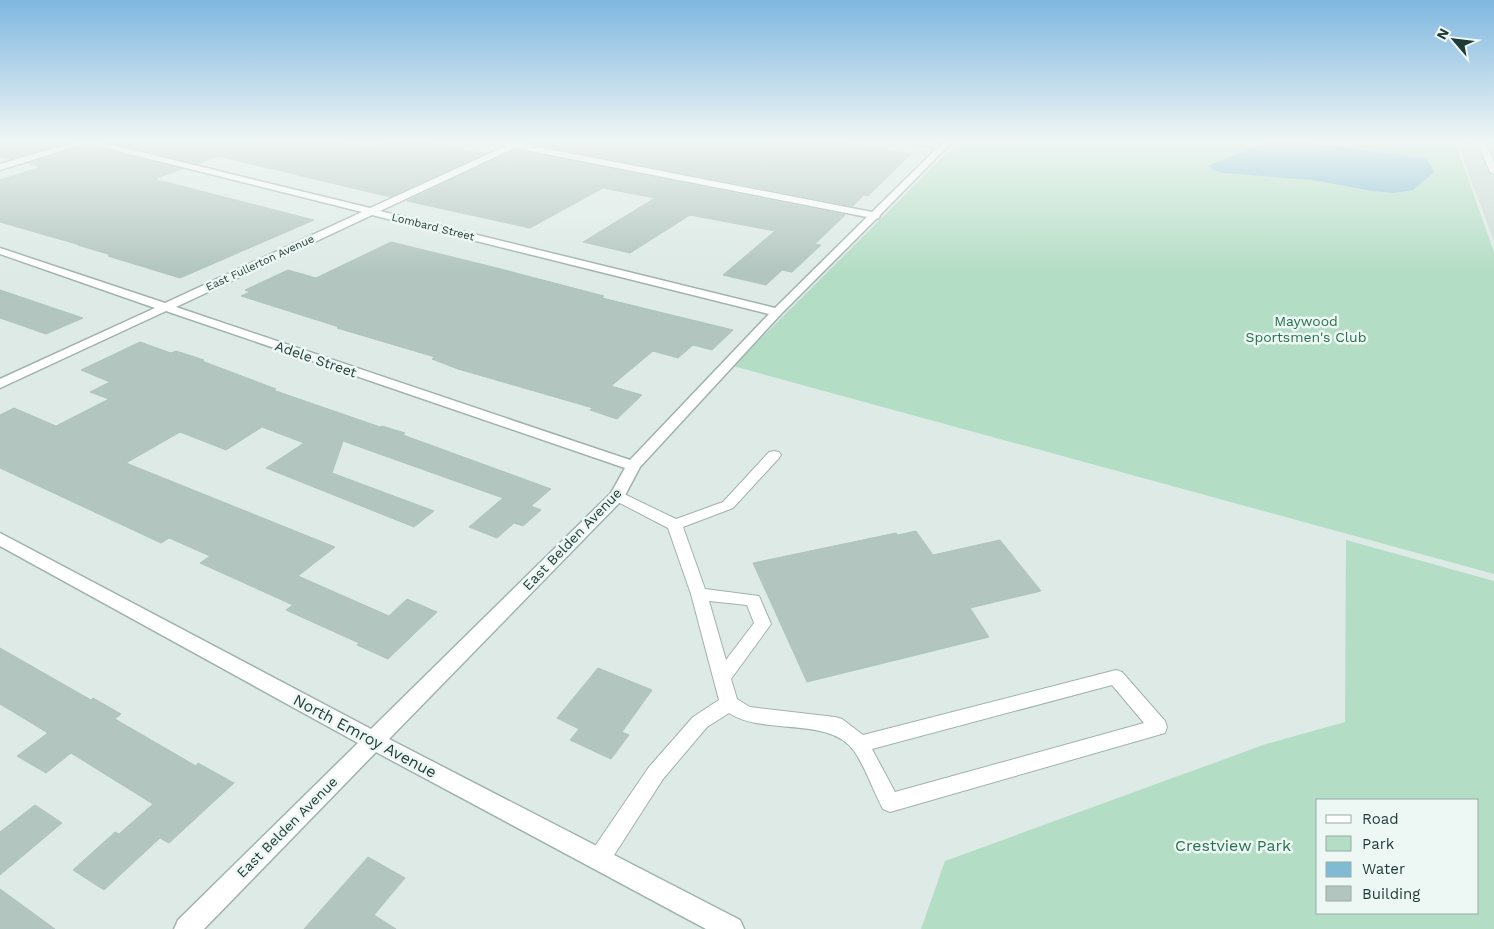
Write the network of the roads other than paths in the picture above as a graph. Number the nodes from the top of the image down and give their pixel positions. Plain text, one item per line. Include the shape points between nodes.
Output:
1 (263, 185) edge
2 (428, 185) edge
3 (724, 185) edge
4 (906, 185) edge
5 (370, 212) junction
6 (876, 216) junction
7 (0, 251) edge
8 (165, 307) junction
9 (777, 312) junction
10 (0, 384) edge
11 (774, 455) dead end
12 (632, 466) junction
13 (617, 496) junction
14 (675, 525) junction
15 (0, 539) edge
16 (699, 594) junction
17 (722, 678) junction
18 (730, 703) junction
19 (372, 740) junction
20 (860, 744) junction
21 (599, 859) junction
22 (187, 929) edge
23 (731, 929) edge

1 - 5 street, Lombard Street
2 - 5 street, East Fullerton Avenue
3 - 6 street
4 - 6 street, East Belden Avenue
5 - 8 street, East Fullerton Avenue
5 - 9 street, Lombard Street
6 - 9 street, East Belden Avenue
7 - 8 street, Adele Street
8 - 10 street, East Fullerton Avenue
8 - 12 street, Adele Street
9 - 12 street, East Belden Avenue
11 - 14 lane via 728,505
12 - 13 street, East Belden Avenue
13 - 14 lane
13 - 19 street, East Belden Avenue
14 - 16 lane
15 - 19 street, North Emroy Avenue
16 - 17 lane
16 - 17 lane via 753,600 763,624
17 - 18 lane
18 - 20 lane via 746,714 835,725
18 - 21 lane via 700,722 656,773
19 - 21 street, North Emroy Avenue
19 - 22 street, East Belden Avenue
20 - 20 lane via 890,803 1158,727 1116,677
21 - 23 street, North Emroy Avenue

